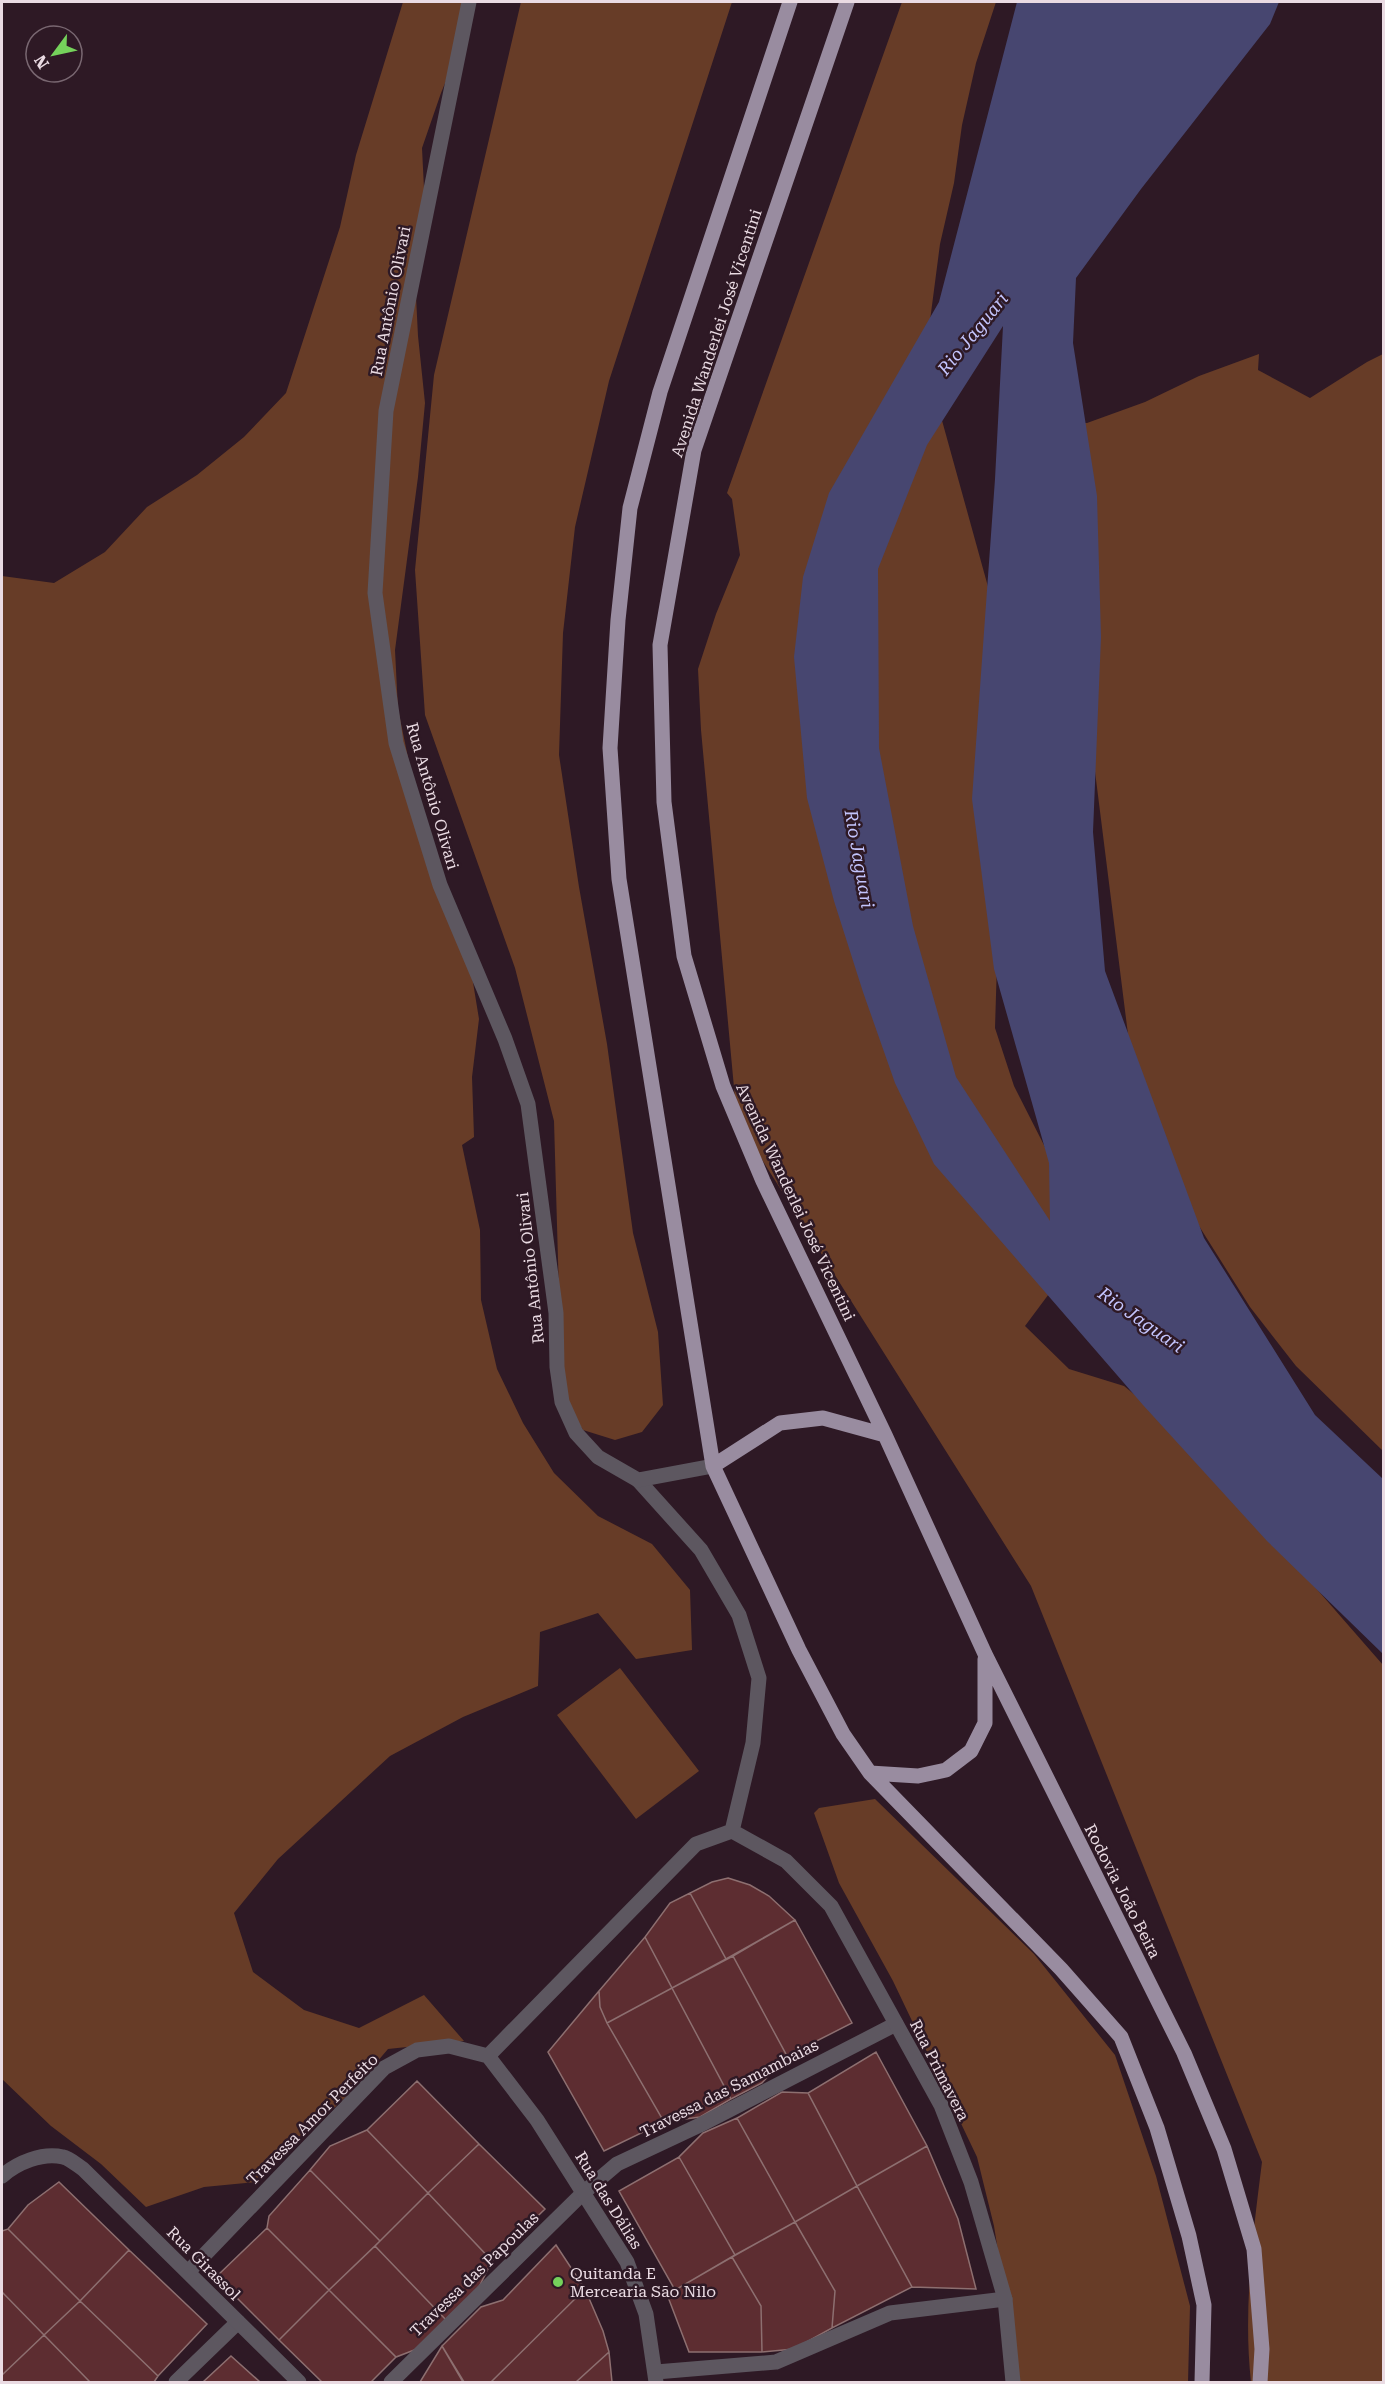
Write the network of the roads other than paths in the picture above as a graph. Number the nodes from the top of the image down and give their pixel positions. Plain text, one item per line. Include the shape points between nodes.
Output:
1 (469, 2) edge
2 (790, 2) edge
3 (847, 2) edge
4 (885, 1435) junction
5 (713, 1466) junction
6 (638, 1480) junction
7 (985, 1654) junction
8 (870, 1773) junction
9 (732, 1831) junction
10 (896, 2024) junction
11 (488, 2056) junction
12 (2, 2176) edge
13 (583, 2193) junction
14 (188, 2272) junction
15 (1005, 2299) junction
16 (238, 2322) junction
17 (656, 2377) edge
18 (176, 2382) edge
19 (299, 2382) edge
20 (391, 2382) edge
21 (1013, 2382) edge
22 (1202, 2382) edge
23 (1260, 2382) edge

1 - 6 street, Rua Antônio Olivari via 386,411 375,593 396,743 440,885 528,1104 556,1313 561,1402 576,1433 598,1458
2 - 5 main road, Avenida Wanderlei José Vicentini via 660,392 630,508 610,748 620,879
3 - 4 main road, Avenida Wanderlei José Vicentini via 694,450 660,645 664,802 684,956 723,1086 763,1181
4 - 5 main road via 824,1418 780,1423
4 - 7 main road, Rodovia João Beira
5 - 6 street
5 - 8 main road, Avenida Wanderlei José Vicentini via 799,1650 843,1734
6 - 9 street, Rua Antônio Olivari via 701,1550 739,1615 759,1678 753,1743
7 - 8 main road via 985,1723 971,1751 946,1770 918,1776
7 - 23 main road, Rodovia João Beira via 1184,2053 1224,2149 1254,2249 1262,2349
8 - 22 main road via 1121,2037 1158,2128 1189,2236 1204,2305
9 - 10 street, Rua Primavera via 786,1861 831,1906
9 - 11 street via 696,1844
10 - 13 street, Travessa das Samambaias via 617,2164
10 - 15 street, Rua Primavera via 941,2105 971,2182
11 - 13 street, Rua das Dálias via 537,2120
11 - 14 street, Travessa Amor Perfeito via 449,2046 417,2050 384,2068
12 - 14 street, Rua Girassol via 34,2157 64,2157 83,2169
13 - 17 street, Rua das Dálias via 627,2262 646,2314
13 - 20 street, Travessa das Papoulas
14 - 16 street, Rua Girassol
15 - 17 street via 890,2313 776,2362
15 - 21 street, Rua Primavera
16 - 18 street
16 - 19 street, Rua Girassol

